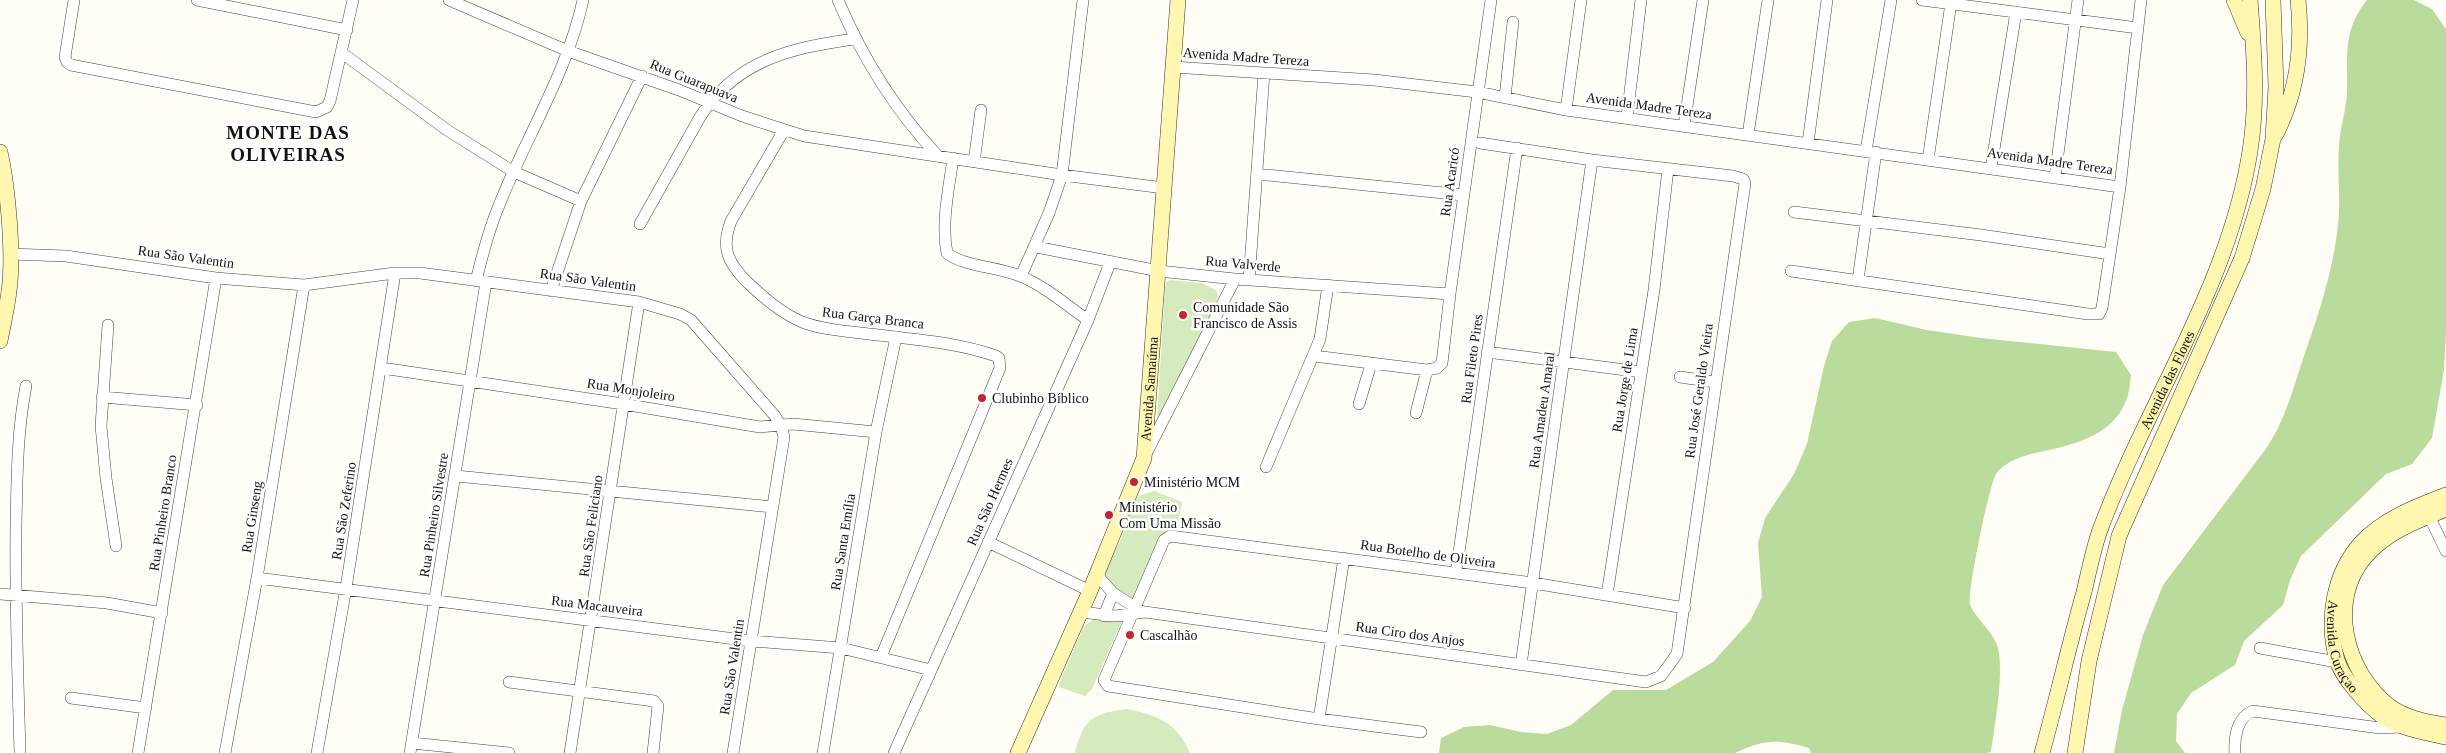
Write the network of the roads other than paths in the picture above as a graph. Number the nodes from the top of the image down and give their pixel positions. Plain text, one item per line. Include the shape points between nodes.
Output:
1 (74, 0) edge
2 (197, 0) edge
3 (353, 0) edge
4 (449, 0) edge
5 (583, 0) edge
6 (838, 0) edge
7 (1084, 0) edge
8 (1178, 0) edge
9 (1491, 0) edge
10 (1581, 0) edge
11 (1641, 0) edge
12 (1703, 0) edge
13 (1768, 0) edge
14 (1828, 0) edge
15 (1891, 0) edge
16 (1922, 0) edge
17 (2078, 0) edge
18 (2141, 0) edge
19 (2234, 0) edge
20 (2250, 0) edge
21 (2273, 0) edge
22 (2298, 0) edge
23 (1951, 4) junction
24 (2016, 12) junction
25 (2075, 19) junction
26 (1513, 22) dead end
27 (2138, 28) junction
28 (347, 30) junction
29 (854, 39) junction
30 (2254, 47) junction
31 (568, 51) junction
32 (342, 53) junction
33 (1173, 67) junction
34 (1264, 73) junction
35 (642, 76) junction
36 (1478, 92) junction
37 (1506, 98) junction
38 (709, 103) junction
39 (981, 110) dead end
40 (1566, 110) junction
41 (1627, 117) junction
42 (1684, 126) junction
43 (784, 130) junction
44 (1748, 135) junction
45 (2273, 139) junction
46 (1480, 143) dead end
47 (1808, 143) junction
48 (1517, 148) junction
49 (0, 152) edge
50 (1871, 152) junction
51 (938, 156) junction
52 (953, 158) junction
53 (1592, 160) junction
54 (1928, 160) junction
55 (974, 162) junction
56 (1991, 168) junction
57 (1668, 169) junction
58 (514, 172) junction
59 (1256, 174) junction
60 (1062, 175) junction
61 (2055, 177) junction
62 (2120, 187) junction
63 (1164, 188) junction
64 (1463, 195) junction
65 (581, 201) junction
66 (1794, 212) dead end
67 (1868, 222) junction
68 (640, 224) dead end
69 (1036, 247) junction
70 (10, 254) junction
71 (2110, 254) junction
72 (1110, 262) junction
73 (1159, 271) junction
74 (1791, 271) dead end
75 (395, 273) junction
76 (1021, 276) junction
77 (216, 278) junction
78 (1235, 279) junction
79 (1249, 280) junction
80 (1858, 280) junction
81 (481, 282) junction
82 (304, 285) junction
83 (1328, 285) junction
84 (551, 291) junction
85 (1450, 294) junction
86 (639, 302) junction
87 (1088, 320) junction
88 (108, 325) dead end
89 (896, 337) junction
90 (0, 341) edge
91 (1488, 352) junction
92 (1314, 356) junction
93 (1564, 362) junction
94 (1371, 364) junction
95 (382, 368) junction
96 (1427, 370) junction
97 (1641, 372) junction
98 (1680, 377) dead end
99 (470, 381) junction
100 (1715, 382) junction
101 (26, 386) dead end
102 (102, 396) junction
103 (623, 404) junction
104 (1359, 404) dead end
105 (197, 405) junction
106 (1416, 414) dead end
107 (782, 426) junction
108 (876, 432) junction
109 (1144, 458) junction
110 (1266, 467) dead end
111 (456, 476) junction
112 (611, 490) junction
113 (2446, 495) edge
114 (773, 507) junction
115 (2446, 509) edge
116 (2429, 516) junction
117 (988, 542) junction
118 (116, 546) dead end
119 (2446, 551) edge
120 (1344, 558) junction
121 (1456, 573) junction
122 (1097, 575) junction
123 (257, 578) junction
124 (1533, 583) junction
125 (346, 588) junction
126 (1090, 591) junction
127 (1113, 593) junction
128 (0, 594) edge
129 (16, 595) junction
130 (1607, 595) junction
131 (435, 600) junction
132 (1685, 608) junction
133 (1138, 611) junction
134 (1080, 612) junction
135 (162, 613) junction
136 (1104, 616) junction
137 (592, 621) junction
138 (1331, 638) junction
139 (751, 641) junction
140 (841, 648) junction
141 (2260, 648) dead end
142 (881, 656) junction
143 (2337, 662) junction
144 (1521, 665) junction
145 (931, 670) junction
146 (510, 682) dead end
147 (579, 690) junction
148 (71, 698) dead end
149 (146, 708) junction
150 (1319, 719) junction
151 (2446, 725) edge
152 (2401, 727) junction
153 (1421, 732) dead end
154 (2446, 737) edge
155 (411, 748) edge
156 (20, 753) edge
157 (138, 753) edge
158 (225, 753) edge
159 (317, 753) edge
160 (509, 753) edge
161 (570, 753) edge
162 (653, 753) edge
163 (733, 753) edge
164 (823, 753) edge
165 (894, 753) edge
166 (1018, 753) edge
167 (2042, 753) edge
168 (2075, 753) edge
169 (2235, 753) edge

1 - 32 street via 65,57 71,65 316,112 323,110 330,101
2 - 28 street
3 - 28 street
4 - 31 street, Rua Guarapuava
5 - 31 street, Rua Pinheiro Silvestre
6 - 29 street
7 - 60 street
8 - 33 main road, Avenida Samaúma
9 - 36 street, Rua Acaricó
10 - 40 street
11 - 41 street
12 - 42 street
13 - 44 street
14 - 47 street
15 - 50 street
16 - 23 street
17 - 25 street
18 - 27 street
19 - 30 main road
20 - 30 main road, Avenida das Flores
21 - 45 main road, Avenida das Flores via 2276,87
22 - 45 main road via 2301,26 2298,65 2288,110
23 - 24 street
23 - 54 street
24 - 25 street
24 - 56 street
25 - 27 street
25 - 61 street
26 - 37 street
27 - 62 street
28 - 32 street
29 - 38 street via 809,46 764,60 725,86
29 - 51 street via 916,132
30 - 167 main road, Avenida das Flores via 2251,145 2227,238 2175,365 2124,470 2100,532
31 - 35 street, Rua Guarapuava
31 - 58 street, Rua Pinheiro Silvestre
32 - 58 street via 447,130
33 - 34 street, Avenida Madre Tereza
33 - 63 main road, Avenida Samaúma
34 - 36 street, Avenida Madre Tereza via 1374,80
34 - 59 street
35 - 38 street, Rua Guarapuava
35 - 65 street
36 - 37 street, Avenida Madre Tereza
36 - 64 street, Rua Acaricó
37 - 40 street, Avenida Madre Tereza
38 - 43 street, Rua Guarapuava
38 - 68 street
39 - 55 street
40 - 41 street, Avenida Madre Tereza
41 - 42 street, Avenida Madre Tereza
42 - 44 street, Avenida Madre Tereza
43 - 51 street, Rua Guarapuava via 836,142
43 - 89 street, Rua Garça Branca via 731,221 725,237 730,262 764,298 801,321 829,329
44 - 47 street, Avenida Madre Tereza
45 - 168 main road, Avenida das Flores via 2263,189 2242,258 2119,536 2089,662
46 - 48 street
47 - 50 street, Avenida Madre Tereza
48 - 53 street
48 - 91 street, Rua Fileto Pires
49 - 70 main road
50 - 54 street, Avenida Madre Tereza
50 - 67 street
51 - 52 street, Rua Guarapuava
52 - 55 street, Rua Guarapuava
52 - 76 street via 946,219 947,253
53 - 57 street
53 - 93 street, Rua Amadeu Amaral
54 - 56 street, Avenida Madre Tereza
55 - 60 street, Rua Guarapuava
56 - 61 street, Avenida Madre Tereza
57 - 97 street, Rua Jorge de Lima
57 - 100 street, Rua José Geraldo Vieira via 1743,179 1745,189
58 - 65 street
58 - 81 street, Rua Pinheiro Silvestre via 491,225
59 - 64 street
59 - 79 street
60 - 63 street, Rua Guarapuava
60 - 69 street
61 - 62 street, Avenida Madre Tereza
62 - 71 street
63 - 73 main road, Avenida Samaúma
64 - 85 street, Rua Acaricó
65 - 84 street
66 - 67 street
67 - 71 street
67 - 80 street
69 - 72 street, Rua Valverde
69 - 76 street
70 - 77 street, Rua São Valentin via 66,256
70 - 90 main road via 10,291
71 - 80 street via 2099,314
72 - 73 street, Rua Valverde
72 - 87 street, Rua São Hermes
73 - 78 street, Rua Valverde
73 - 109 main road, Avenida Samaúma
74 - 80 street
75 - 81 street, Rua São Valentin via 420,273
75 - 82 street, Rua São Valentin
75 - 95 street, Rua São Zeferino
76 - 87 street
77 - 82 street, Rua São Valentin
77 - 105 street, Rua Pinheiro Branco
78 - 79 street, Rua Valverde
78 - 109 street
79 - 83 street, Rua Valverde
81 - 84 street, Rua São Valentin
81 - 99 street, Rua Pinheiro Silvestre
82 - 123 street, Rua Ginseng
83 - 85 street, Rua Valverde
83 - 92 street via 1324,322
84 - 86 street, Rua São Valentin
85 - 96 street, Rua Acaricó via 1442,364
86 - 103 street, Rua São Feliciano
86 - 107 street, Rua São Valentin via 691,320
87 - 117 street, Rua São Hermes
88 - 102 street
89 - 108 street, Rua Santa Emília
89 - 142 street, Rua Garça Branca via 955,344 999,358 1000,368
91 - 93 street
91 - 121 street, Rua Fileto Pires
92 - 94 street
92 - 110 street
93 - 97 street
93 - 124 street, Rua Amadeu Amaral
94 - 96 street
94 - 104 street
95 - 99 street, Rua Monjoleiro
95 - 125 street, Rua São Zeferino
96 - 106 street
97 - 130 street, Rua Jorge de Lima
98 - 100 street
99 - 103 street, Rua Monjoleiro
99 - 111 street, Rua Pinheiro Silvestre
100 - 132 street, Rua José Geraldo Vieira
101 - 129 street via 19,420
102 - 105 street
102 - 118 street via 102,447
103 - 107 street, Rua Monjoleiro via 760,427
103 - 112 street, Rua São Feliciano
105 - 135 street, Rua Pinheiro Branco
107 - 108 street, Rua Monjoleiro via 793,424
107 - 114 street, Rua São Valentin via 784,437
108 - 140 street, Rua Santa Emília
109 - 122 main road, Avenida Samaúma
111 - 112 street
111 - 131 street, Rua Pinheiro Silvestre
112 - 114 street
112 - 137 street, Rua São Feliciano
113 - 143 main road, Avenida Curaçao via 2405,512 2380,527 2362,541 2349,558 2338,582 2333,611
114 - 139 street, Rua São Valentin
115 - 116 main road, Avenida Curaçao
116 - 119 street
116 - 151 main road, Avenida Curaçao via 2400,529 2364,558 2348,591 2344,624 2355,662 2375,692 2402,714
117 - 126 street
117 - 145 street, Rua São Hermes
120 - 121 street, Rua Botelho de Oliveira
120 - 133 street, Rua Botelho de Oliveira via 1166,537
120 - 138 street
121 - 124 street, Rua Botelho de Oliveira
122 - 126 main road, Avenida Samaúma
122 - 127 street
123 - 125 street, Rua Macauveira
123 - 158 street, Rua Ginseng
124 - 130 street, Rua Botelho de Oliveira
124 - 144 street, Rua Amadeu Amaral
125 - 131 street, Rua Macauveira
125 - 159 street, Rua São Zeferino
126 - 134 main road, Avenida Samaúma
127 - 133 street
127 - 136 street
128 - 129 street
129 - 135 street via 107,603
129 - 156 street
130 - 132 street, Rua Botelho de Oliveira
131 - 137 street, Rua Macauveira
131 - 155 street, Rua Pinheiro Silvestre
132 - 144 street, Rua Ciro dos Anjos via 1674,661 1661,676 1646,682
133 - 136 street, Rua Ciro dos Anjos
133 - 138 street, Rua Ciro dos Anjos
133 - 150 street via 1104,684
134 - 136 street, Rua Ciro dos Anjos
134 - 166 main road, Avenida Samaúma
135 - 149 street, Rua Pinheiro Branco
137 - 139 street, Rua Macauveira
137 - 147 street, Rua São Feliciano
138 - 144 street, Rua Ciro dos Anjos
138 - 150 street
139 - 140 street, Rua Macauveira
139 - 163 street, Rua São Valentin
140 - 142 street, Rua Macauveira
140 - 164 street, Rua Santa Emília
141 - 143 street
142 - 145 street, Rua Macauveira
143 - 152 main road, Avenida Curaçao via 2363,698 2382,716
145 - 165 street, Rua São Hermes
146 - 147 street
147 - 161 street, Rua São Feliciano
147 - 162 street via 657,703
148 - 149 street
149 - 157 street, Rua Pinheiro Branco
150 - 153 street
152 - 154 main road, Avenida Curaçao
152 - 169 street via 2380,728 2253,711 2240,720 2234,742
155 - 160 street

